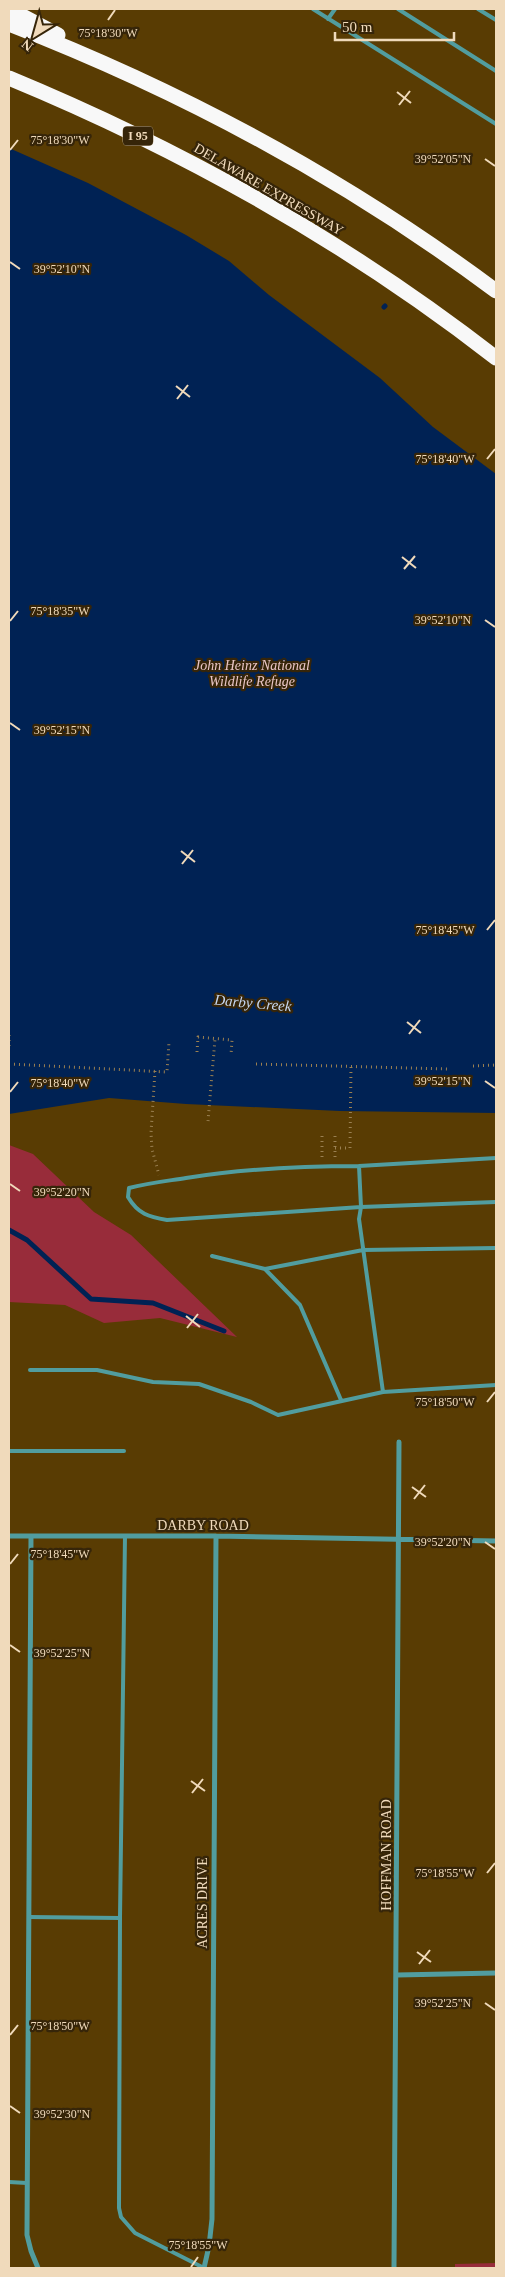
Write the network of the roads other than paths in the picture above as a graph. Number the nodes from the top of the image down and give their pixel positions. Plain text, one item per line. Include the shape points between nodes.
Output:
1 (9, 9) edge
2 (313, 9) edge
3 (335, 9) edge
4 (398, 9) edge
5 (478, 9) edge
6 (328, 19) junction
7 (496, 20) edge
8 (9, 24) edge
9 (496, 71) edge
10 (9, 78) edge
11 (193, 104) junction
12 (496, 124) edge
13 (496, 291) edge
14 (496, 358) edge
15 (496, 1158) edge
16 (359, 1166) junction
17 (496, 1202) edge
18 (361, 1208) junction
19 (496, 1248) edge
20 (363, 1250) junction
21 (212, 1256) dead end
22 (265, 1269) junction
23 (30, 1370) dead end
24 (496, 1385) edge
25 (383, 1392) junction
26 (341, 1400) junction
27 (399, 1442) dead end
28 (9, 1451) edge
29 (124, 1451) dead end
30 (9, 1536) edge
31 (31, 1536) junction
32 (125, 1536) junction
33 (216, 1536) junction
34 (397, 1540) junction
35 (496, 1541) edge
36 (29, 1917) junction
37 (120, 1918) junction
38 (496, 1973) edge
39 (397, 1975) junction
40 (9, 2182) edge
41 (27, 2182) junction
42 (38, 2268) edge
43 (204, 2268) edge
44 (394, 2268) edge

1 - 11 highway
2 - 6 lane
3 - 6 lane
4 - 9 lane
5 - 7 lane
6 - 12 lane
8 - 11 highway
10 - 14 highway, DELAWARE EXPRESSWAY / I 95 via 136,135 263,202 392,282
11 - 13 highway via 347,190
15 - 16 lane
16 - 18 lane
16 - 18 lane via 210,1174 129,1188 128,1197 134,1207 147,1217 167,1220
17 - 18 lane
18 - 20 lane via 359,1219
19 - 20 lane
20 - 22 lane
20 - 25 lane
21 - 22 lane
22 - 26 lane via 300,1305
23 - 26 lane via 97,1370 153,1382 199,1384 278,1415
24 - 25 lane
25 - 26 lane
27 - 34 street, HOFFMAN ROAD
28 - 29 lane
30 - 31 street, DARBY ROAD
31 - 32 street, DARBY ROAD
31 - 36 street
32 - 33 street, DARBY ROAD
32 - 37 lane
33 - 34 street, DARBY ROAD
33 - 43 street, ACRES DRIVE via 212,2219
34 - 35 street, DARBY ROAD
34 - 39 street, HOFFMAN ROAD
36 - 37 lane
36 - 41 street
37 - 43 lane via 121,2218 135,2233
38 - 39 street
39 - 44 street, HOFFMAN ROAD
40 - 41 lane
41 - 42 street via 26,2235

